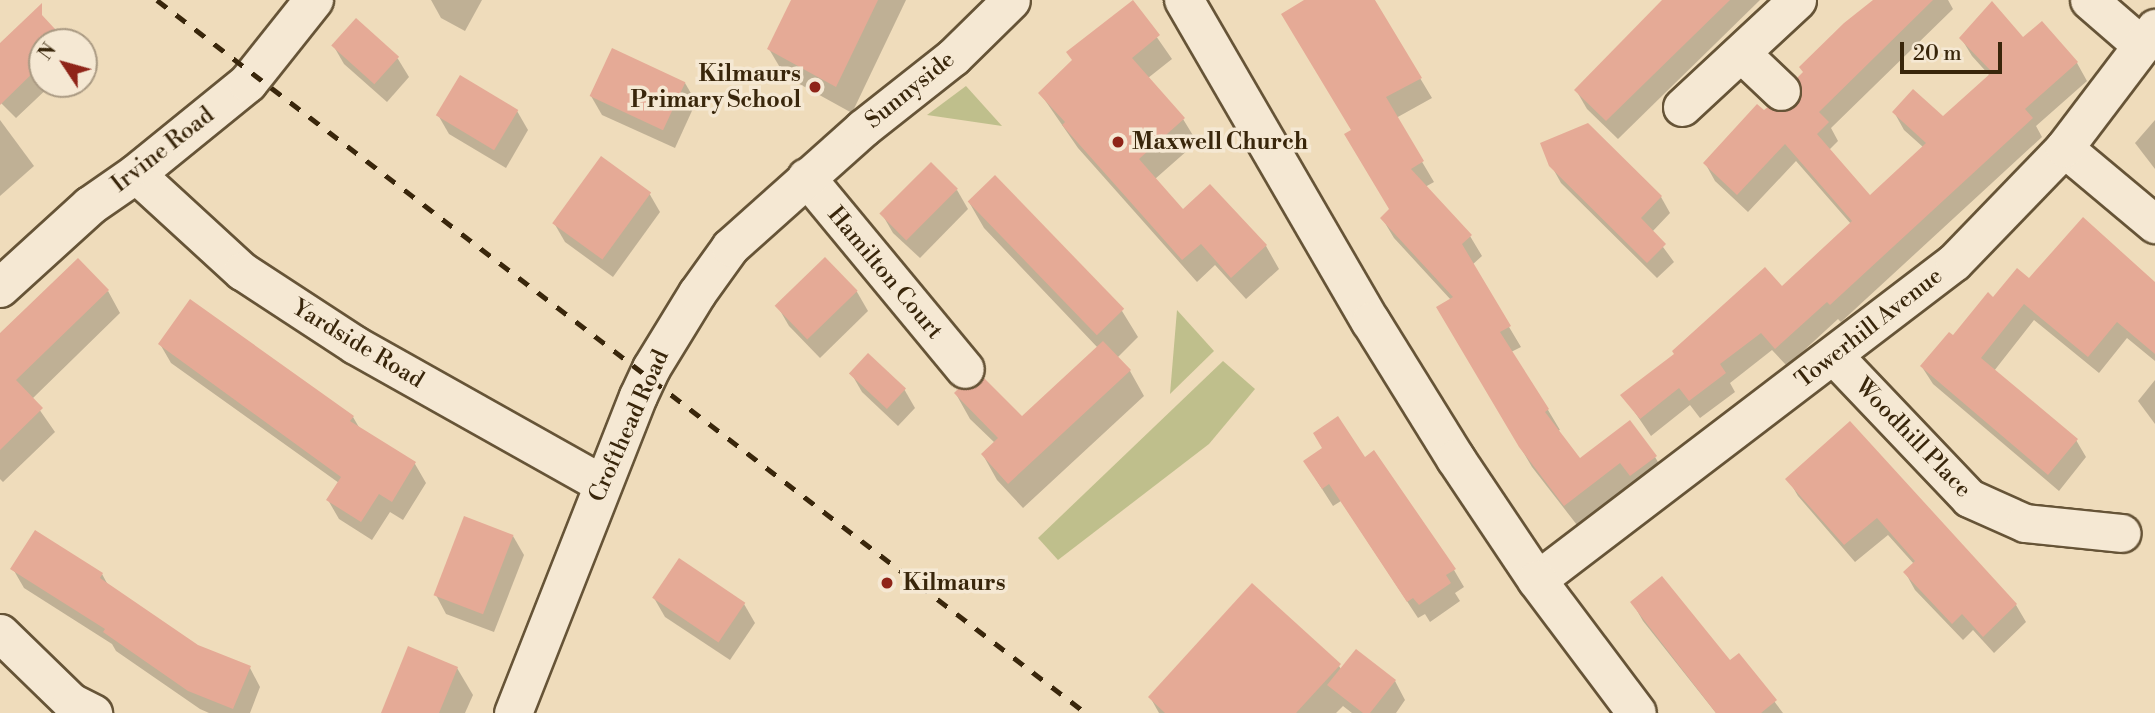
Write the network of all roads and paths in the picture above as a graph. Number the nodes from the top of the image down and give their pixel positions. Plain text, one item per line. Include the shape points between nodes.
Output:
1 (314, 0) edge
2 (1011, 0) edge
3 (1184, 0) edge
4 (1797, 0) edge
5 (2089, 0) edge
6 (2148, 36) edge
7 (1741, 53) junction
8 (1780, 91) dead end
9 (1682, 107) dead end
10 (2064, 148) junction
11 (136, 174) junction
12 (806, 177) junction
13 (2155, 224) edge
14 (0, 288) edge
15 (1834, 356) junction
16 (965, 369) dead end
17 (601, 483) junction
18 (2121, 534) dead end
19 (1537, 579) junction
20 (0, 633) edge
21 (76, 709) edge
22 (513, 713) edge
23 (1637, 713) edge

1 - 11 main road, Irvine Road via 247,82
2 - 12 street, Sunnyside via 953,57
3 - 19 main road via 1378,333
4 - 7 street
5 - 6 street
6 - 10 street, Towerhill Avenue
7 - 8 street
7 - 9 street
10 - 13 street
10 - 15 street, Towerhill Avenue via 1954,262
11 - 14 main road, Irvine Road via 90,206
11 - 17 street, Yardside Road via 242,271 355,345
12 - 16 street, Hamilton Court
12 - 17 street, Crofthead Road via 730,247 697,293 651,368
15 - 18 street, Woodhill Place via 1969,498 2025,523
15 - 19 street, Towerhill Avenue
17 - 22 street, Crofthead Road
19 - 23 main road
20 - 21 street

